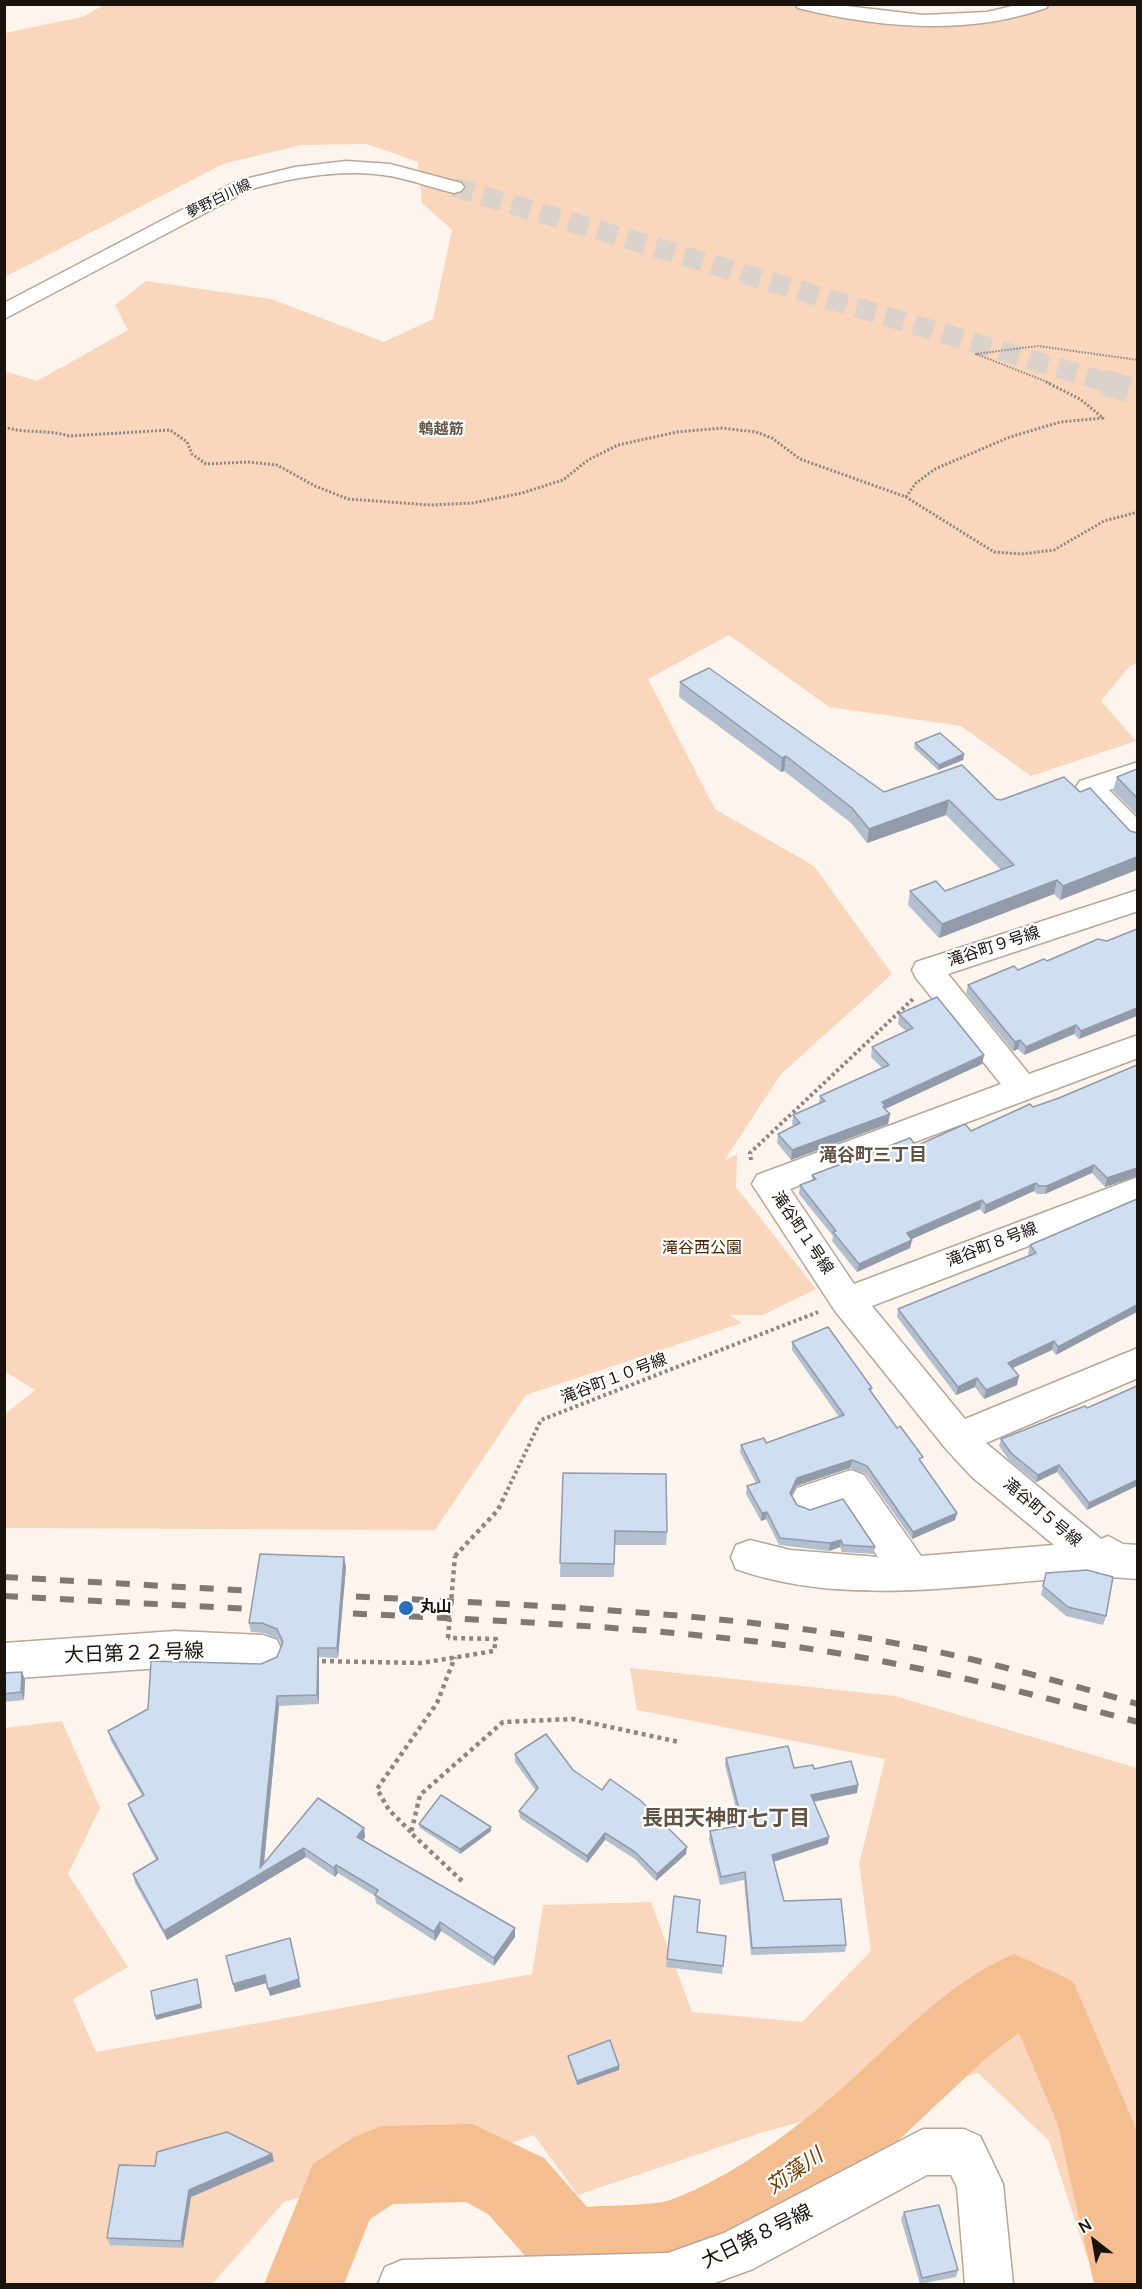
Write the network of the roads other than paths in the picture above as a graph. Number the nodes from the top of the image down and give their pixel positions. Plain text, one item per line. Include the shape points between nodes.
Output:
1 (804, 4) edge
2 (1040, 4) edge
3 (454, 187) tunnel mouth
4 (4, 312) edge
5 (1137, 771) edge
6 (1137, 837) edge
7 (1137, 900) edge
8 (1137, 1046) edge
9 (1023, 1089) junction
10 (1137, 1190) edge
11 (847, 1301) junction
12 (1137, 1362) edge
13 (959, 1438) junction
14 (810, 1499) dead end
15 (1137, 1540) edge
16 (750, 1557) dead end
17 (1096, 1558) junction
18 (1137, 1562) edge
19 (912, 1574) junction
20 (263, 1653) road end
21 (4, 1660) edge
22 (402, 2284) edge
23 (989, 2284) edge

1 - 2 street via 851,13 967,20 1026,11
3 - 4 street, 夢野白川線 via 360,167 308,169 279,175 243,185
5 - 6 street via 1090,787
7 - 9 street, 滝谷町９号線 via 927,970
8 - 9 street, 滝谷町１号線
9 - 11 street, 滝谷町１号線 via 769,1184
10 - 11 street, 滝谷町８号線
11 - 13 street, 滝谷町１号線
12 - 13 street
13 - 17 street, 滝谷町５号線 via 985,1466
14 - 19 street via 851,1486
15 - 17 street
16 - 19 street via 786,1567
17 - 18 street, 滝谷町５号線
17 - 19 street
20 - 21 street, 大日第２２号線 via 175,1649
22 - 23 street, 大日第８号線 via 668,2277 736,2252 923,2152 964,2152 980,2184

